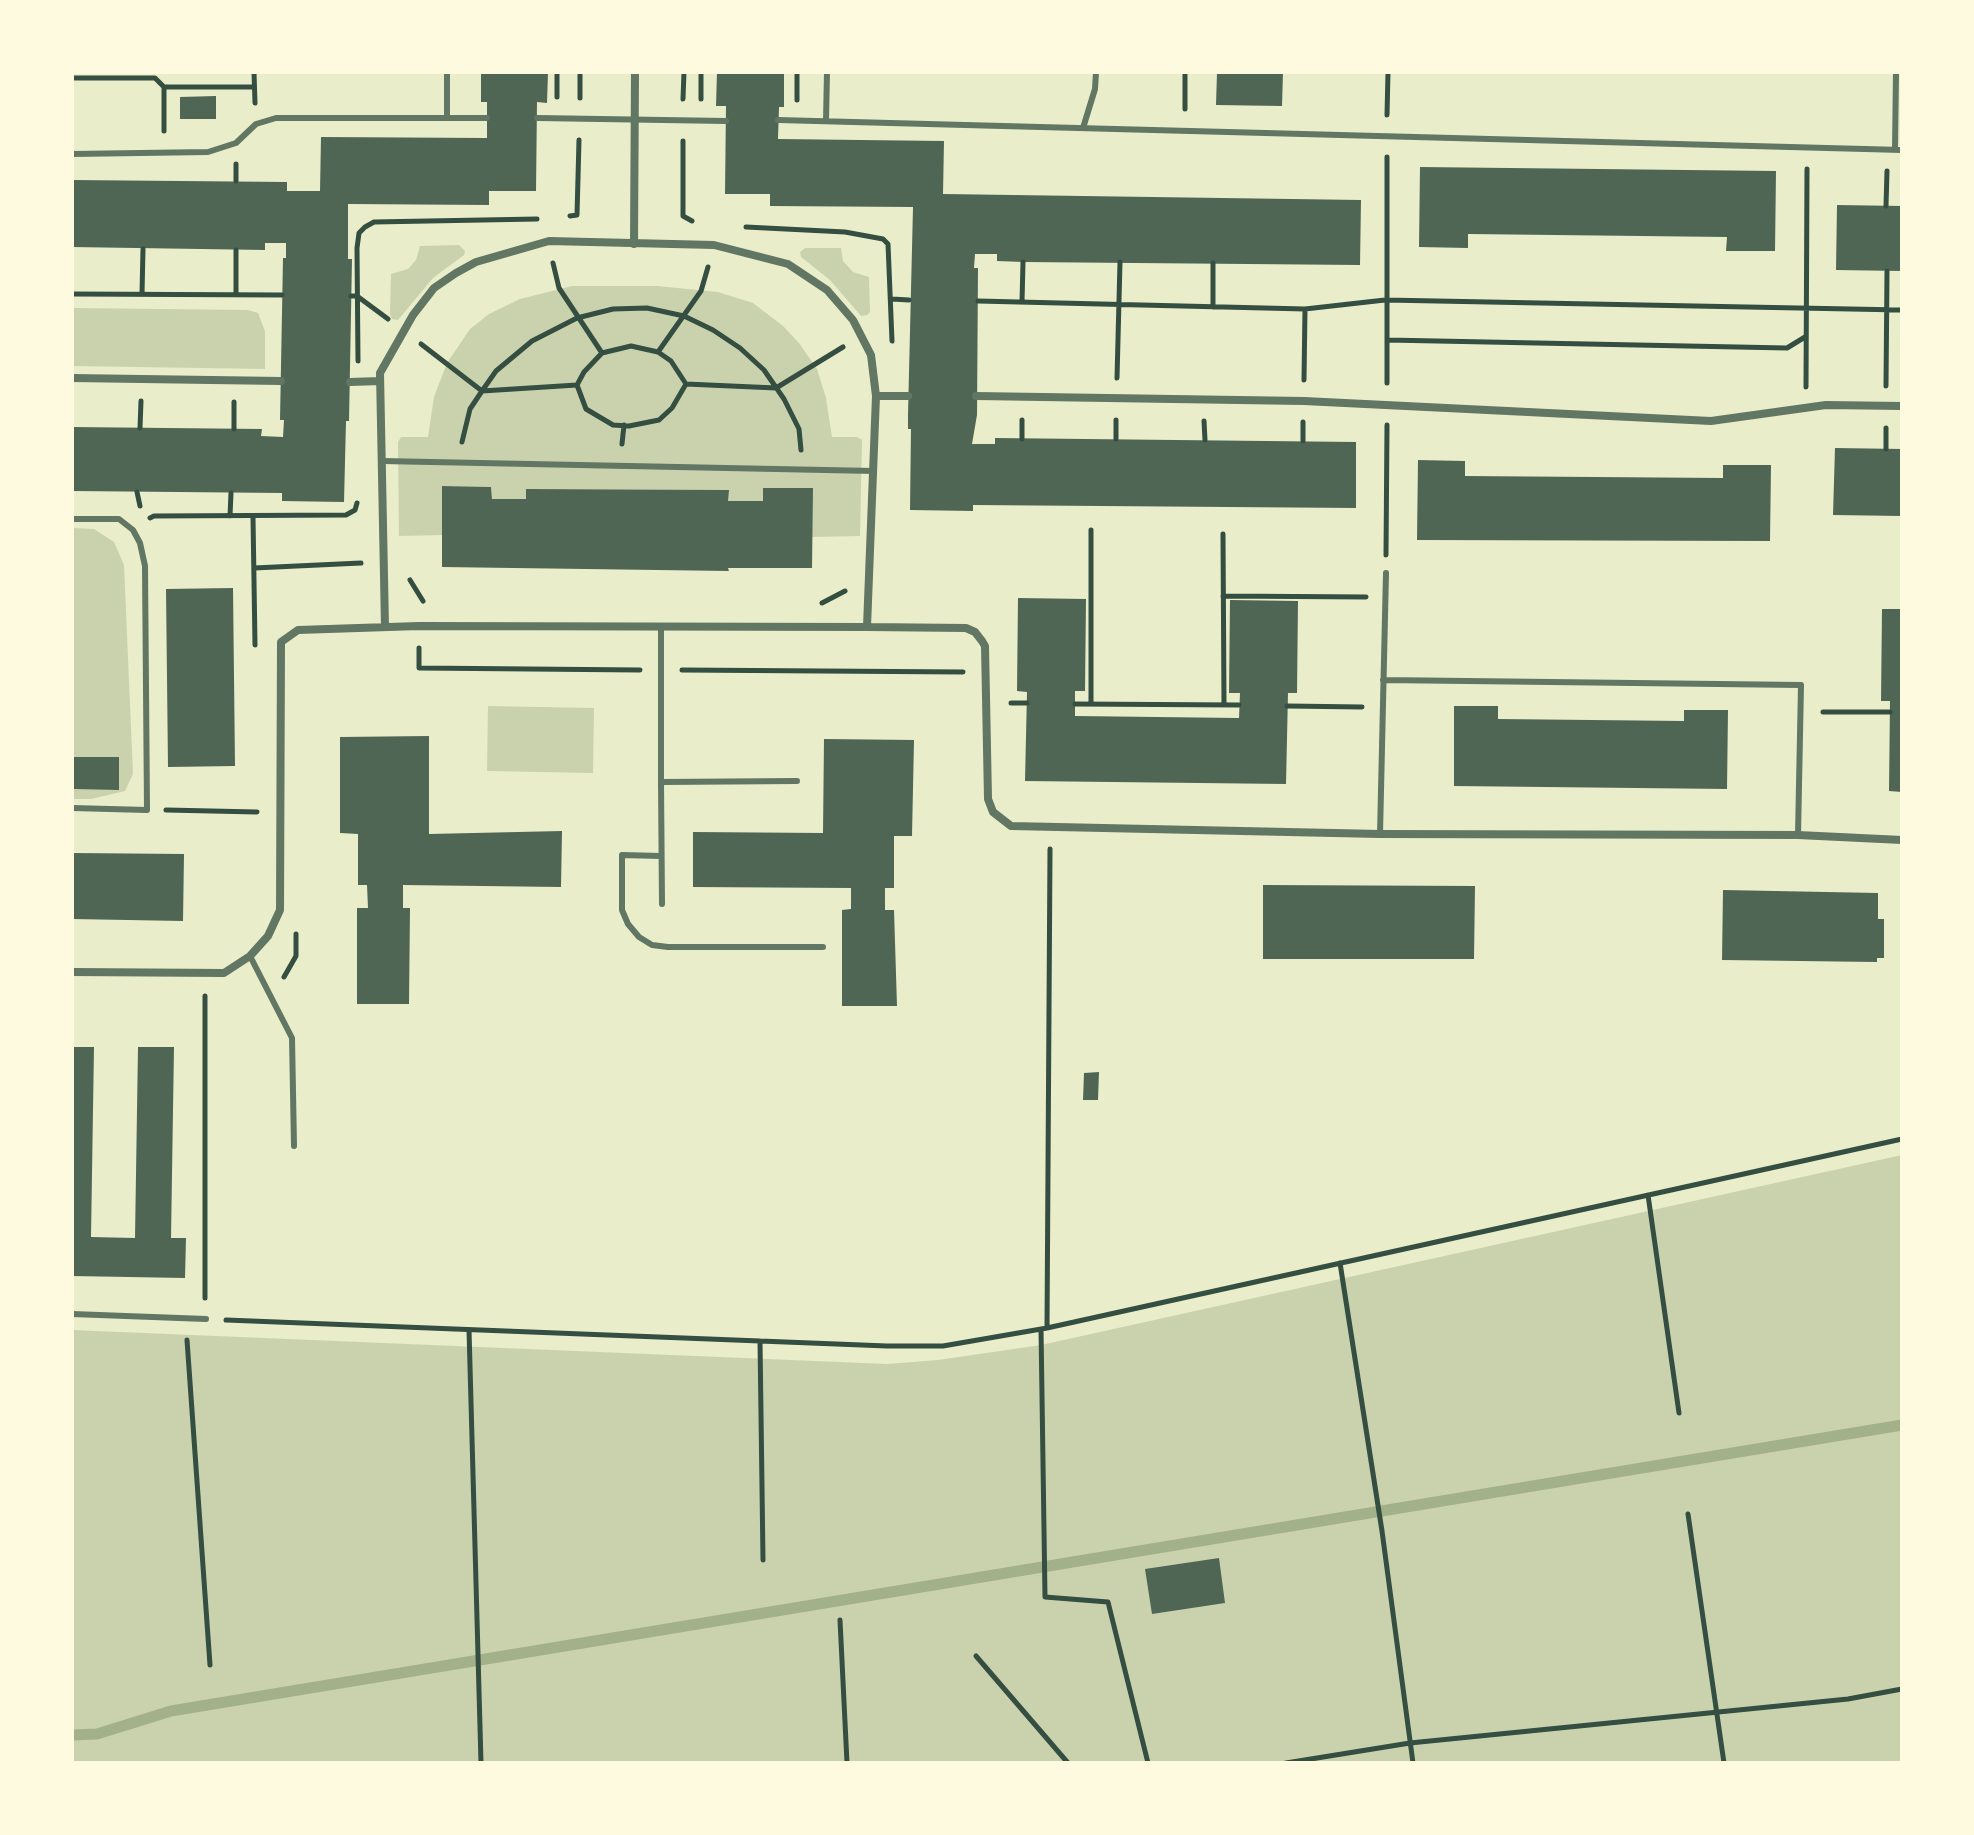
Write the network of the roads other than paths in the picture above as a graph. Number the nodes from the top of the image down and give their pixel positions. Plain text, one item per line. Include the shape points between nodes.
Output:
1 (447, 72) edge
2 (635, 72) edge
3 (827, 72) edge
4 (1096, 72) edge
5 (1896, 72) edge
6 (447, 117) junction
7 (487, 118) dead end
8 (537, 118) dead end
9 (635, 120) junction
10 (778, 120) dead end
11 (726, 121) dead end
12 (826, 121) junction
13 (1083, 128) junction
14 (1898, 150) edge
15 (72, 154) edge
16 (634, 244) junction
17 (72, 378) edge
18 (281, 381) dead end
19 (380, 381) junction
20 (350, 382) dead end
21 (876, 396) junction
22 (908, 396) dead end
23 (976, 396) dead end
24 (1902, 406) edge
25 (382, 461) junction
26 (874, 471) junction
27 (72, 519) edge
28 (1386, 573) dead end
29 (385, 627) junction
30 (661, 627) junction
31 (867, 627) junction
32 (1383, 680) junction
33 (797, 781) dead end
34 (661, 782) junction
35 (72, 808) edge
36 (1380, 834) junction
37 (1798, 835) junction
38 (1902, 840) edge
39 (661, 856) junction
40 (662, 904) dead end
41 (823, 947) dead end
42 (250, 956) junction
43 (72, 972) edge
44 (294, 1146) dead end
45 (72, 1314) edge
46 (206, 1319) road end

1 - 6 lane
2 - 9 street
3 - 12 lane
4 - 13 lane
5 - 14 lane
6 - 7 lane
6 - 15 lane via 276,118 256,124 236,143 208,152
8 - 9 lane
9 - 11 lane
9 - 16 street
10 - 12 lane
12 - 13 lane
13 - 14 lane
16 - 19 street via 549,241 476,262 434,288 404,331
16 - 21 street via 714,245 788,264 827,290 853,320 871,355
17 - 18 street
19 - 20 street
19 - 25 street
21 - 22 street
21 - 26 street
23 - 24 street via 1304,401 1711,421 1826,405
25 - 26 lane
25 - 29 street
26 - 31 street
27 - 35 lane via 119,519 140,543 145,566 147,810
28 - 32 lane
29 - 30 street
29 - 42 street via 298,630 281,642 280,910 268,936
30 - 31 street
30 - 34 lane
31 - 36 street via 975,632 985,646 988,799 993,812 1011,826
32 - 36 lane
32 - 37 lane via 1801,685
33 - 34 lane
34 - 39 lane
36 - 37 street
37 - 38 street
39 - 40 lane
39 - 41 lane via 622,855 622,910 633,930 652,945
42 - 43 street via 224,973
42 - 44 lane via 292,1038
45 - 46 lane

